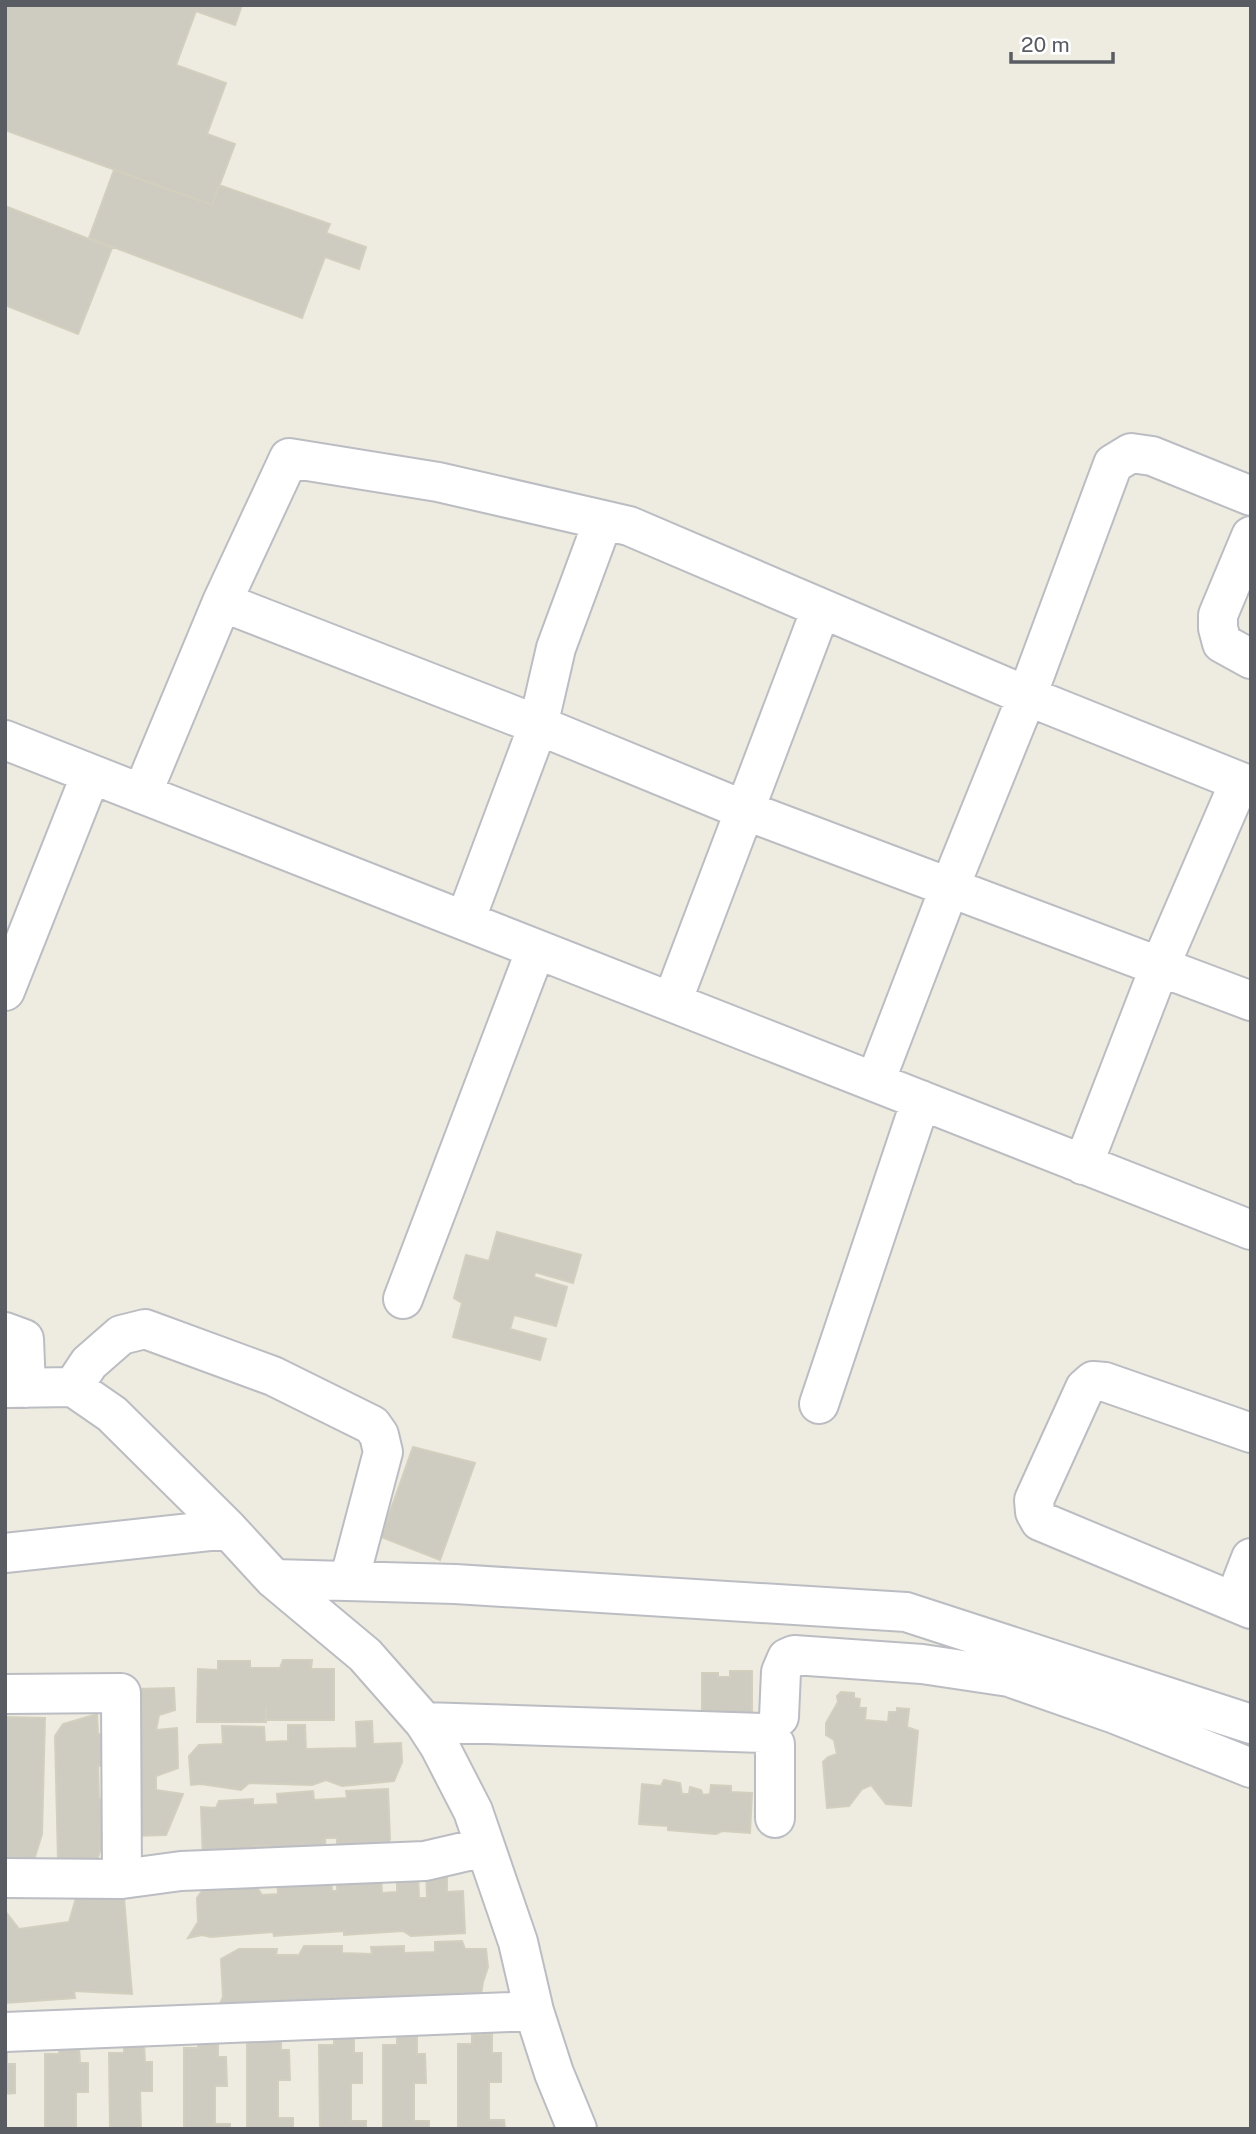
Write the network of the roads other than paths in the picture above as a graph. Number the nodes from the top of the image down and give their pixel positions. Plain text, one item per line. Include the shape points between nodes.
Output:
1 (1251, 496) edge
2 (603, 521) junction
3 (1251, 536) edge
4 (222, 602) junction
5 (821, 609) junction
6 (1251, 659) edge
7 (1027, 696) junction
8 (538, 726) junction
9 (5, 740) edge
10 (91, 774) junction
11 (1245, 785) edge
12 (142, 794) junction
13 (744, 810) junction
14 (949, 889) junction
15 (465, 921) junction
16 (536, 949) junction
17 (1160, 967) junction
18 (5, 991) edge
19 (1251, 1001) edge
20 (672, 1002) junction
21 (875, 1082) junction
22 (920, 1100) junction
23 (1083, 1165) junction
24 (1251, 1230) edge
25 (403, 1299) dead end
26 (5, 1332) edge
27 (73, 1387) junction
28 (16, 1388) edge
29 (820, 1404) dead end
30 (1251, 1433) edge
31 (228, 1529) junction
32 (5, 1553) edge
33 (1251, 1559) edge
34 (274, 1579) junction
35 (349, 1581) junction
36 (1242, 1605) edge
37 (5, 1694) edge
38 (424, 1723) junction
39 (1251, 1724) edge
40 (773, 1731) junction
41 (1251, 1769) edge
42 (775, 1818) dead end
43 (485, 1847) junction
44 (5, 1878) edge
45 (122, 1879) junction
46 (534, 2011) junction
47 (5, 2032) edge
48 (577, 2129) edge

1 - 7 street via 1152,456 1131,453 1113,464
2 - 4 street via 438,482 289,458
2 - 5 street via 629,526
2 - 8 street via 556,648
3 - 6 street via 1218,615 1222,643
4 - 8 street
4 - 12 street
5 - 7 street
5 - 13 street
7 - 11 street
7 - 14 street
8 - 13 street
8 - 15 street
9 - 10 street
10 - 12 street
10 - 18 street
11 - 17 street
12 - 15 street
13 - 14 street
13 - 20 street
14 - 17 street
14 - 21 street
15 - 16 street
16 - 20 street
16 - 25 street
17 - 19 street
17 - 23 street
20 - 21 street
21 - 22 street
22 - 23 street
22 - 29 street
23 - 24 street
26 - 28 street via 24,1339
27 - 28 street
27 - 31 street via 112,1414
27 - 35 street via 89,1363 121,1335 145,1329 273,1376 372,1425 383,1452
30 - 36 street via 1093,1381 1085,1388 1034,1500 1040,1521
31 - 32 street
31 - 34 street
33 - 36 street
34 - 35 street
34 - 38 street via 365,1655
35 - 39 street via 906,1612
37 - 45 street via 121,1693
38 - 40 street
38 - 43 street via 473,1811
40 - 41 street via 787,1658 922,1664 1009,1677
40 - 42 street
43 - 45 street via 425,1861 181,1871
43 - 46 street via 518,1942
44 - 45 street
46 - 47 street
46 - 48 street

